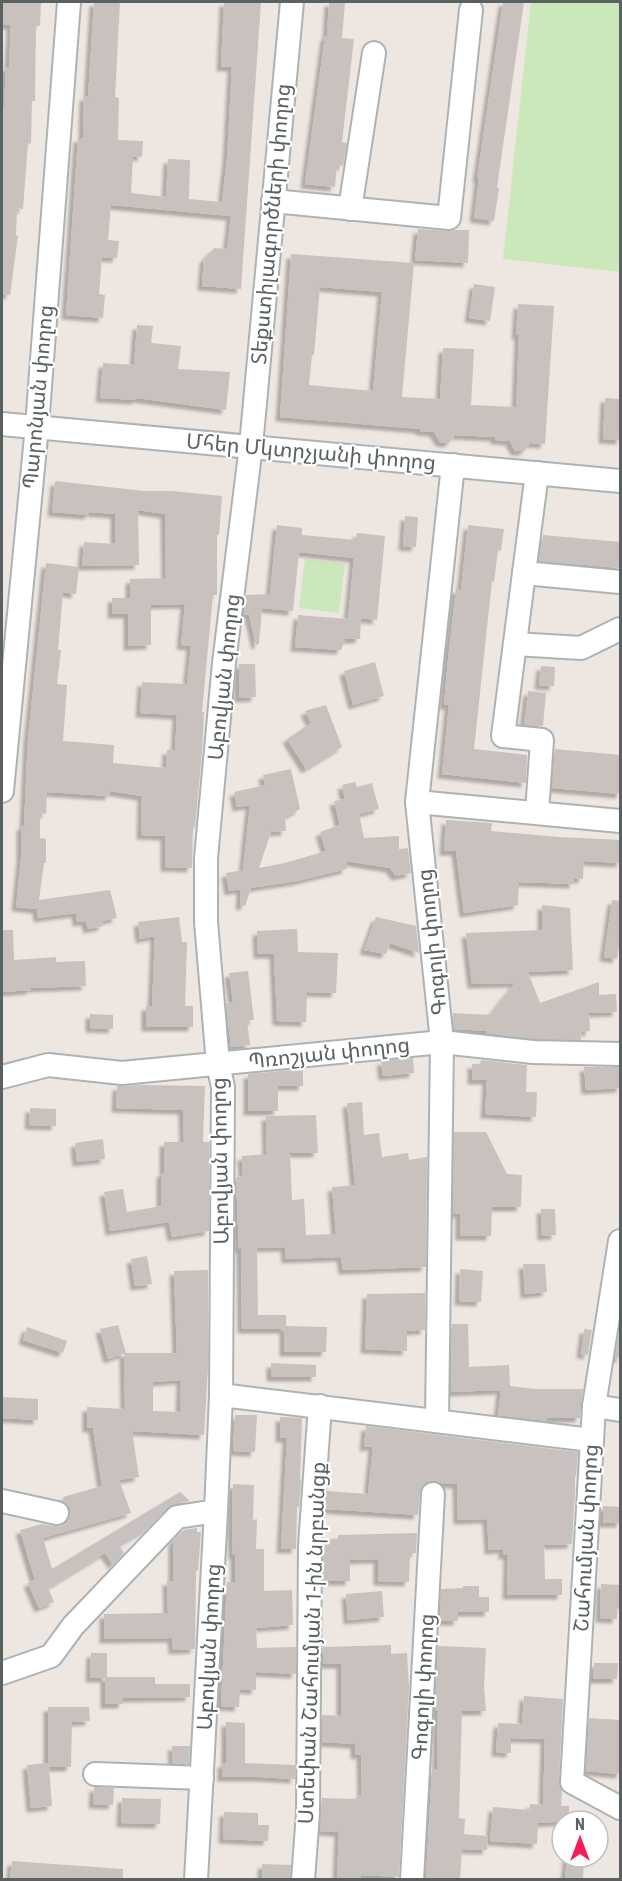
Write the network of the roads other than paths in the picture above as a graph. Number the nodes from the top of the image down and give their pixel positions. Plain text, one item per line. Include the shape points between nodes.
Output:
1 (69, 2) edge
2 (292, 2) edge
3 (471, 10) dead end
4 (374, 53) dead end
5 (273, 201) junction
6 (350, 209) junction
7 (2, 424) edge
8 (36, 426) junction
9 (251, 446) junction
10 (453, 465) junction
11 (537, 473) junction
12 (621, 481) edge
13 (12, 566) edge
14 (524, 573) junction
15 (621, 582) edge
16 (621, 629) edge
17 (515, 644) junction
18 (2, 791) edge
19 (417, 802) junction
20 (537, 813) junction
21 (621, 821) edge
22 (442, 1042) junction
23 (621, 1054) edge
24 (218, 1065) junction
25 (2, 1077) edge
26 (621, 1241) edge
27 (221, 1395) junction
28 (320, 1406) junction
29 (594, 1406) junction
30 (621, 1410) edge
31 (437, 1421) junction
32 (591, 1440) junction
33 (434, 1494) dead end
34 (2, 1501) edge
35 (216, 1511) junction
36 (57, 1513) dead end
37 (2, 1673) edge
38 (95, 1774) dead end
39 (202, 1778) junction
40 (620, 1808) edge
41 (196, 1880) edge
42 (303, 1880) edge
43 (412, 1880) edge

1 - 8 street, Պարոնյան փողոց
2 - 5 street, Տեքստիլագործների փողոց
3 - 6 street via 449,218
4 - 6 street
5 - 6 street
5 - 9 street, Տեքստիլագործների փողոց
7 - 8 street, Մհեր Մկտրչյանի փողոց
8 - 9 street, Մհեր Մկտրչյանի փողոց
8 - 13 street, Պարոնյան փողոց
9 - 10 street, Մհեր Մկտրչյանի փողոց
9 - 24 street, Աբովյան փողոց via 224,663 206,858 206,922
10 - 11 street, Մհեր Մկտրչյանի փողոց
10 - 19 street, Գոգոլի փողոց
11 - 12 street, Մհեր Մկտրչյանի փողոց
11 - 14 street
13 - 18 street, Պարոնյան փողոց
14 - 15 street
14 - 17 street
16 - 17 street via 581,648
17 - 20 street via 504,736 542,740
19 - 20 street
19 - 22 street, Գոգոլի փողոց
20 - 21 street
22 - 23 street, Պռոշյան փողոց via 533,1052
22 - 24 street, Պռոշյան փողոց
22 - 31 street, Գոգոլի փողոց
24 - 25 street, Պռոշյան փողոց via 122,1073 48,1065
24 - 27 street, Աբովյան փողոց via 223,1087
26 - 29 street, Շահումյան փողոց
27 - 28 street
27 - 35 street, Աբովյան փողոց
28 - 31 street
28 - 42 street, Ստեփան Շահումյան 1-ին նրբանցք via 310,1546 308,1813
29 - 30 street
29 - 32 street, Շահումյան փողոց
31 - 32 street
32 - 40 street, Շահումյան փողոց via 572,1782
33 - 43 street, Գոգոլի փողոց
34 - 36 street
35 - 37 street via 177,1517 73,1626 51,1656
35 - 39 street, Աբովյան փողոց
38 - 39 street
39 - 41 street, Աբովյան փողոց

